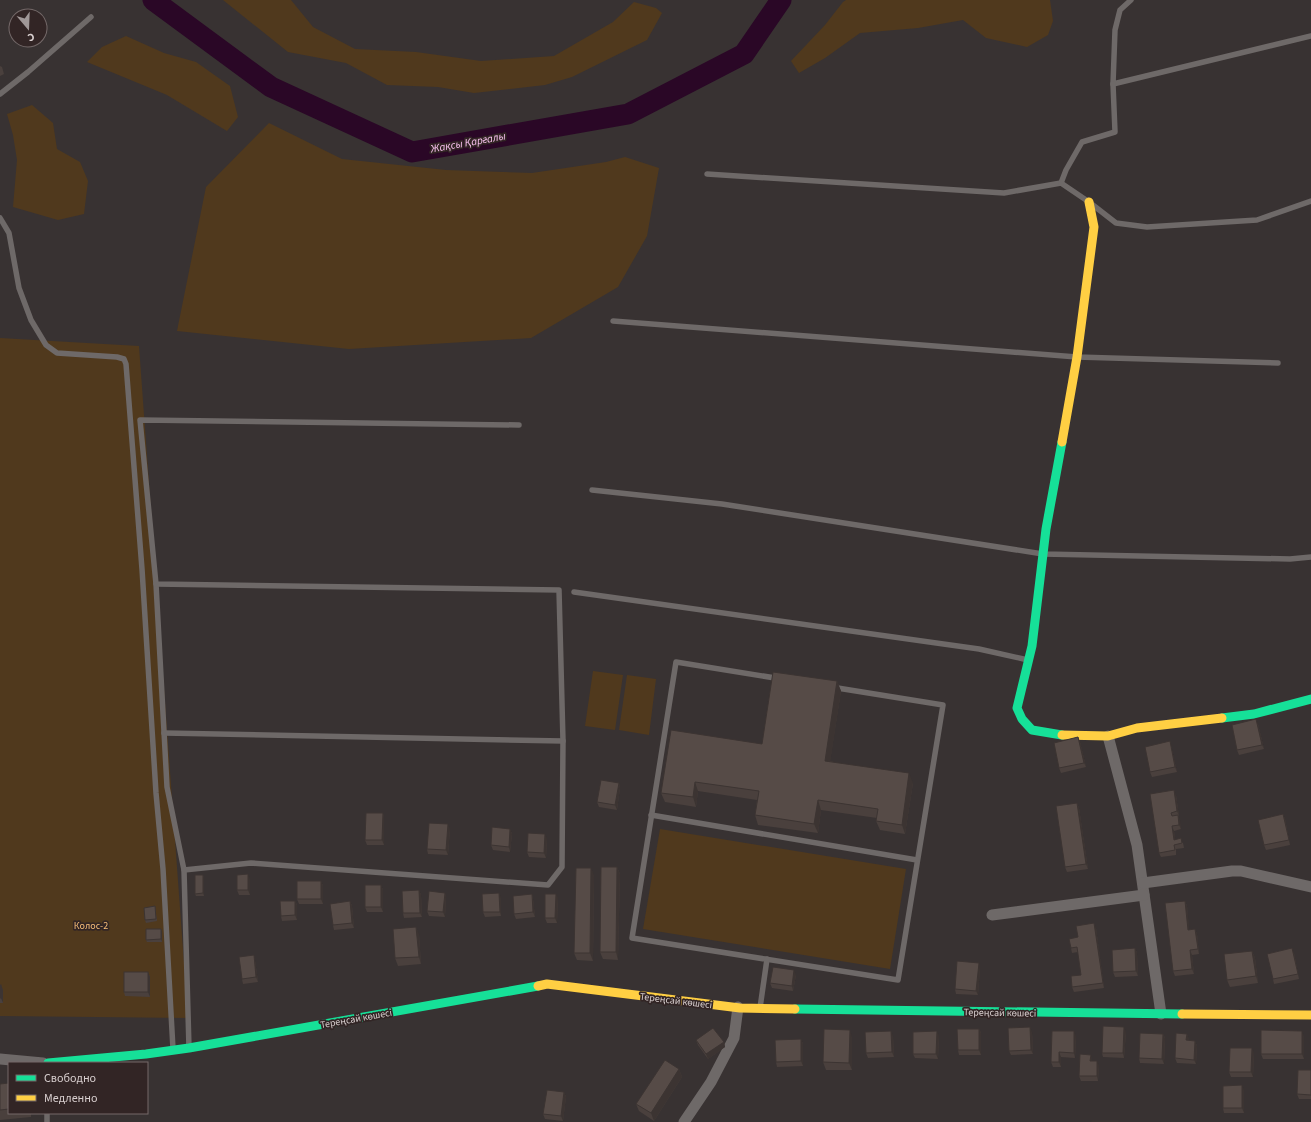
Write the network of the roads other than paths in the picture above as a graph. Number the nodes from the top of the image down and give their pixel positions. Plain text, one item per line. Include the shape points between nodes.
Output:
1 (1131, 0) edge
2 (91, 17) dead end
3 (1311, 36) edge
4 (1113, 84) junction
5 (0, 94) edge
6 (707, 174) dead end
7 (1061, 183) junction
8 (1311, 201) edge
9 (1089, 202) junction
10 (0, 218) edge
11 (613, 321) dead end
12 (1077, 357) junction
13 (1278, 363) dead end
14 (519, 425) dead end
15 (592, 490) dead end
16 (1043, 554) junction
17 (1311, 557) edge
18 (156, 584) junction
19 (574, 592) dead end
20 (1028, 660) junction
21 (1311, 699) edge
22 (164, 733) junction
23 (1108, 736) junction
24 (563, 741) junction
25 (651, 815) junction
26 (917, 860) junction
27 (184, 870) junction
28 (1143, 883) junction
29 (1311, 887) edge
30 (1144, 895) junction
31 (992, 915) dead end
32 (767, 959) junction
33 (738, 1007) junction
34 (760, 1008) junction
35 (1161, 1014) junction
36 (1311, 1015) edge
37 (189, 1048) junction
38 (173, 1050) junction
39 (0, 1059) edge
40 (32, 1062) edge
41 (59, 1062) edge
42 (684, 1122) edge

1 - 4 lane via 1120,10 1117,23
2 - 5 lane
3 - 4 lane
4 - 7 lane via 1115,132 1082,142
6 - 7 lane via 1004,193
7 - 9 lane
8 - 9 lane via 1257,220 1147,227 1116,223
9 - 12 street via 1094,227
10 - 38 lane via 9,233 19,288 31,320 46,345 57,353 117,357 124,359 126,364 163,869
11 - 12 lane
12 - 13 lane
12 - 16 street
14 - 18 lane via 140,420
15 - 16 lane via 722,504
16 - 17 lane via 1290,560
16 - 20 street
18 - 22 lane
18 - 24 lane via 559,590
19 - 20 lane via 979,649
20 - 23 street via 1017,708 1022,719 1032,730 1058,735
21 - 23 street via 1254,714 1137,728
22 - 24 lane
22 - 27 lane via 167,787
23 - 28 street via 1137,845
24 - 27 lane via 562,867 548,885 251,863
25 - 26 lane
25 - 26 lane via 676,662 943,705
25 - 32 lane via 632,938
26 - 32 lane via 898,980
27 - 37 lane
28 - 29 street via 1241,871
28 - 30 street
30 - 31 street
30 - 35 street
32 - 34 lane
33 - 34 street, Тереңсай көшесі
33 - 37 street, Тереңсай көшесі via 547,984
33 - 42 street via 734,1038 711,1082
34 - 35 street, Тереңсай көшесі
35 - 36 street, Тереңсай көшесі
37 - 38 street, Тереңсай көшесі
38 - 41 street, Тереңсай көшесі
39 - 40 street

